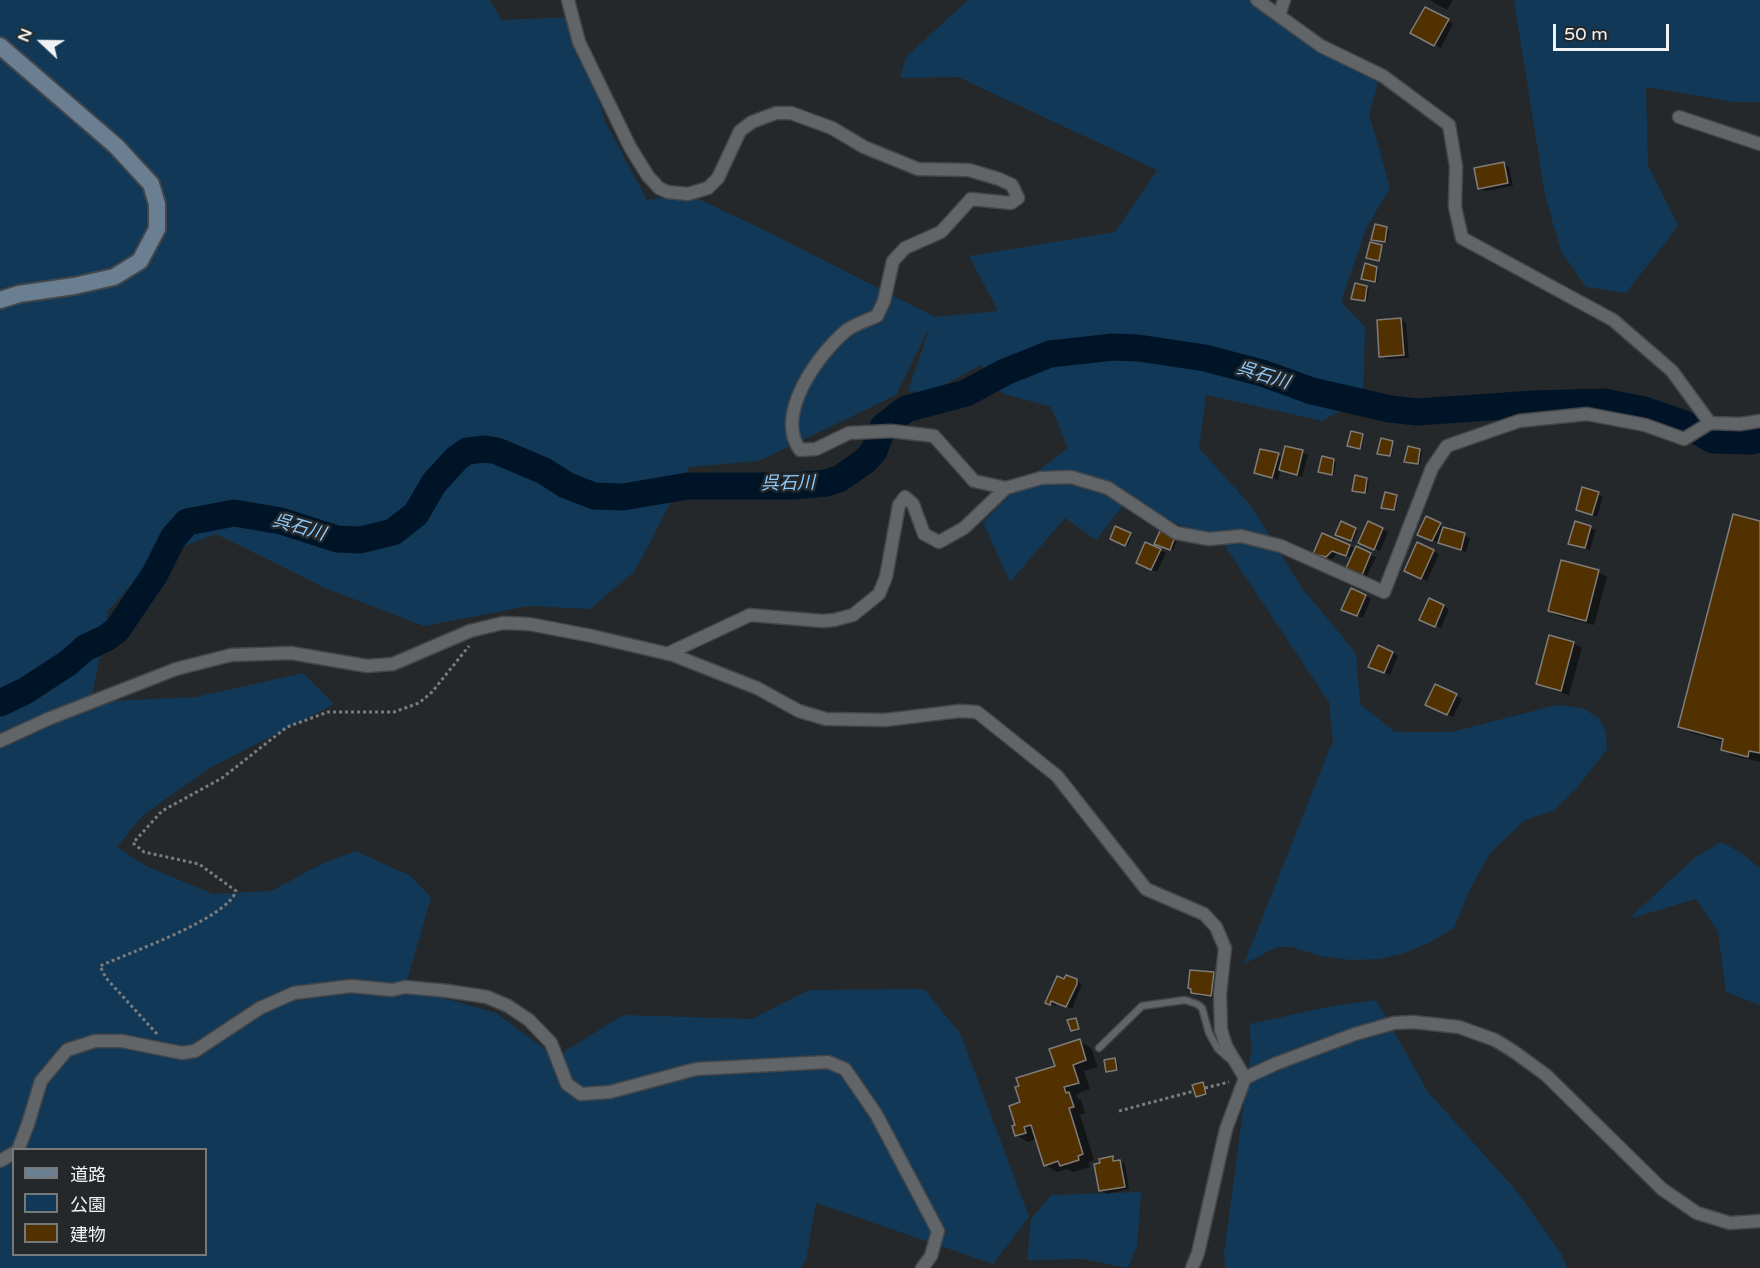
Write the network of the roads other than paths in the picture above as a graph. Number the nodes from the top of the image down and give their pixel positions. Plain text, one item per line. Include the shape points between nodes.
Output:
1 (568, 0) edge
2 (1257, 0) edge
3 (1284, 0) edge
4 (1279, 16) junction
5 (0, 46) edge
6 (1679, 117) dead end
7 (1760, 144) edge
8 (0, 300) edge
9 (1760, 421) edge
10 (1708, 425) junction
11 (1005, 488) junction
12 (669, 654) junction
13 (0, 741) edge
14 (1099, 1048) dead end
15 (1236, 1064) junction
16 (1245, 1078) junction
17 (18, 1148) edge
18 (1760, 1221) edge
19 (922, 1268) edge
20 (1192, 1268) edge

1 - 11 street via 579,42 630,147 658,188 688,194 708,188 718,178 740,131 776,113 791,113 832,128 864,147 918,169 969,170 1012,185 1018,198 1011,203 971,199 941,232 905,248 893,261 877,316 849,329 818,360 801,388 792,414 794,442 800,450 816,449 849,433 891,431 934,436 974,481
2 - 4 street
3 - 4 street
4 - 10 street via 1321,46 1383,76 1449,125 1456,166 1455,207 1462,238 1613,320 1672,371
5 - 8 street via 116,146 151,184 157,204 157,229 140,261 114,277
6 - 7 street
9 - 10 street
10 - 11 street via 1684,439 1645,425 1587,414 1519,421 1447,446 1432,468 1384,592 1281,546 1241,536 1209,539 1176,533 1108,488 1071,477 1041,478
11 - 12 street via 964,528 939,542 924,534 913,504 905,497 899,505 886,577 879,594 853,615 823,621 750,615
12 - 13 street via 529,624 502,623 393,664 367,666 291,653 231,655 176,669
12 - 15 street via 826,719 885,720 960,711 977,712 994,724 1057,776 1146,889 1204,914 1216,927 1225,948 1221,1030
14 - 15 lane via 1142,1006 1185,1000 1202,1008 1218,1049
15 - 16 street
16 - 18 street via 1354,1034 1394,1023 1459,1027 1495,1040 1546,1075 1662,1189 1697,1213 1730,1223
16 - 20 street via 1226,1130
17 - 19 street via 40,1081 67,1050 95,1041 122,1041 183,1053 195,1051 260,1008 294,993 351,986 448,991 487,997 529,1020 551,1043 567,1084 581,1094 610,1092 696,1069 828,1062 845,1069 876,1114 937,1227 931,1256

